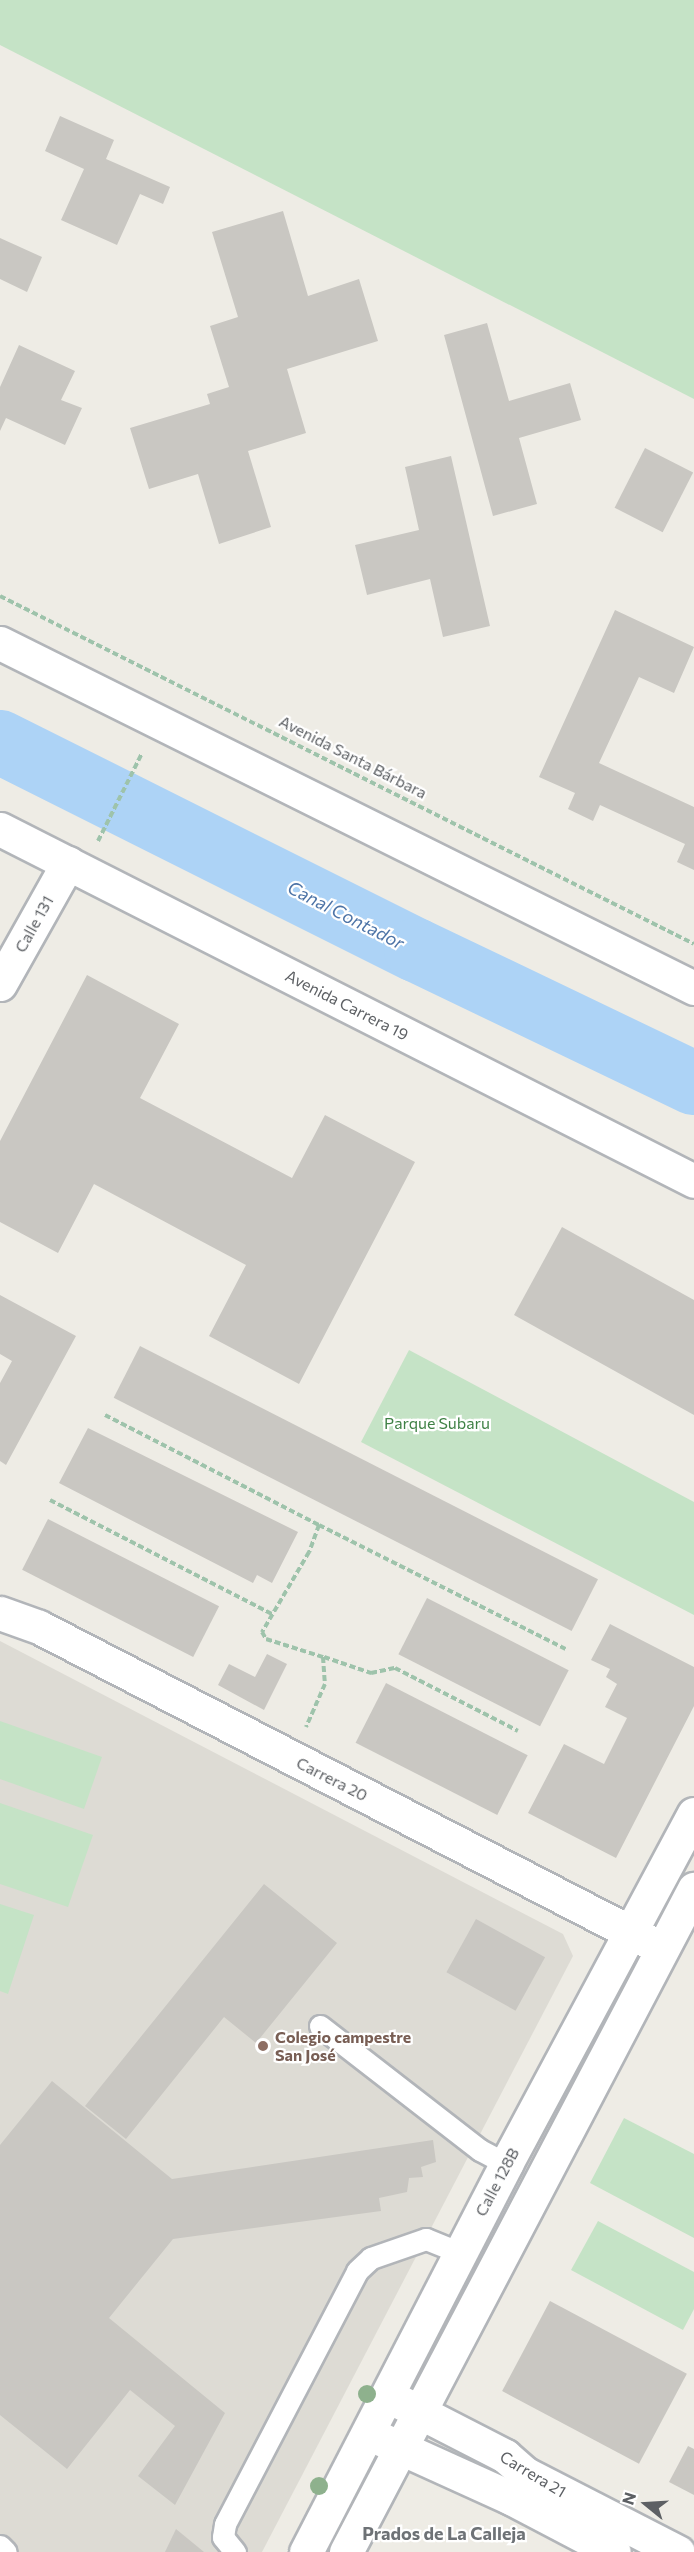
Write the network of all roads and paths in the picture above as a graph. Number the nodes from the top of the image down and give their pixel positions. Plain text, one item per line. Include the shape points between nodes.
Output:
1 (0, 596) edge
2 (0, 643) edge
3 (145, 747) dead end
4 (0, 829) edge
5 (81, 857) junction
6 (694, 944) edge
7 (0, 984) edge
8 (694, 988) edge
9 (694, 1181) edge
10 (105, 1415) dead end
11 (50, 1500) dead end
12 (319, 1525) junction
13 (0, 1613) edge
14 (272, 1614) junction
15 (566, 1649) dead end
16 (323, 1657) junction
17 (518, 1731) dead end
18 (303, 1733) dead end
19 (694, 1814) edge
20 (694, 1889) edge
21 (631, 1933) junction
22 (662, 1949) junction
23 (320, 2026) dead end
24 (506, 2164) junction
25 (460, 2253) junction
26 (387, 2396) junction
27 (421, 2413) junction
28 (368, 2433) junction
29 (401, 2448) junction
30 (0, 2546) edge
31 (6, 2552) edge
32 (235, 2552) edge
33 (306, 2552) edge
34 (346, 2552) edge
35 (614, 2552) edge
36 (678, 2552) edge

1 - 6 path, Avenida Santa Bárbara
2 - 8 street
3 - 5 path
4 - 5 street, Avenida Carrera 19
5 - 7 street, Calle 131
5 - 9 street, Avenida Carrera 19
10 - 12 path
11 - 14 path
12 - 14 path via 309,1552
12 - 15 path
13 - 21 street, Carrera 20 via 39,1627
14 - 16 path via 262,1632 266,1639
16 - 17 path via 371,1673 395,1668
16 - 18 path via 325,1684
19 - 21 street, Calle 128B
20 - 22 street
21 - 22 street, Carrera 20
21 - 24 street, Calle 128B
22 - 27 street
23 - 24 lane via 480,2150
24 - 25 street, Calle 128B
25 - 26 street, Calle 128B
25 - 32 lane via 426,2239 371,2258 357,2271 225,2524 223,2538
26 - 27 street, Carrera 21
26 - 28 street, Calle 128B
27 - 29 street
27 - 36 street, Carrera 21 via 504,2456 526,2474
28 - 29 street, Carrera 21
28 - 33 street, Calle 128B
29 - 34 street
29 - 35 street, Carrera 21 via 511,2498
30 - 31 lane

